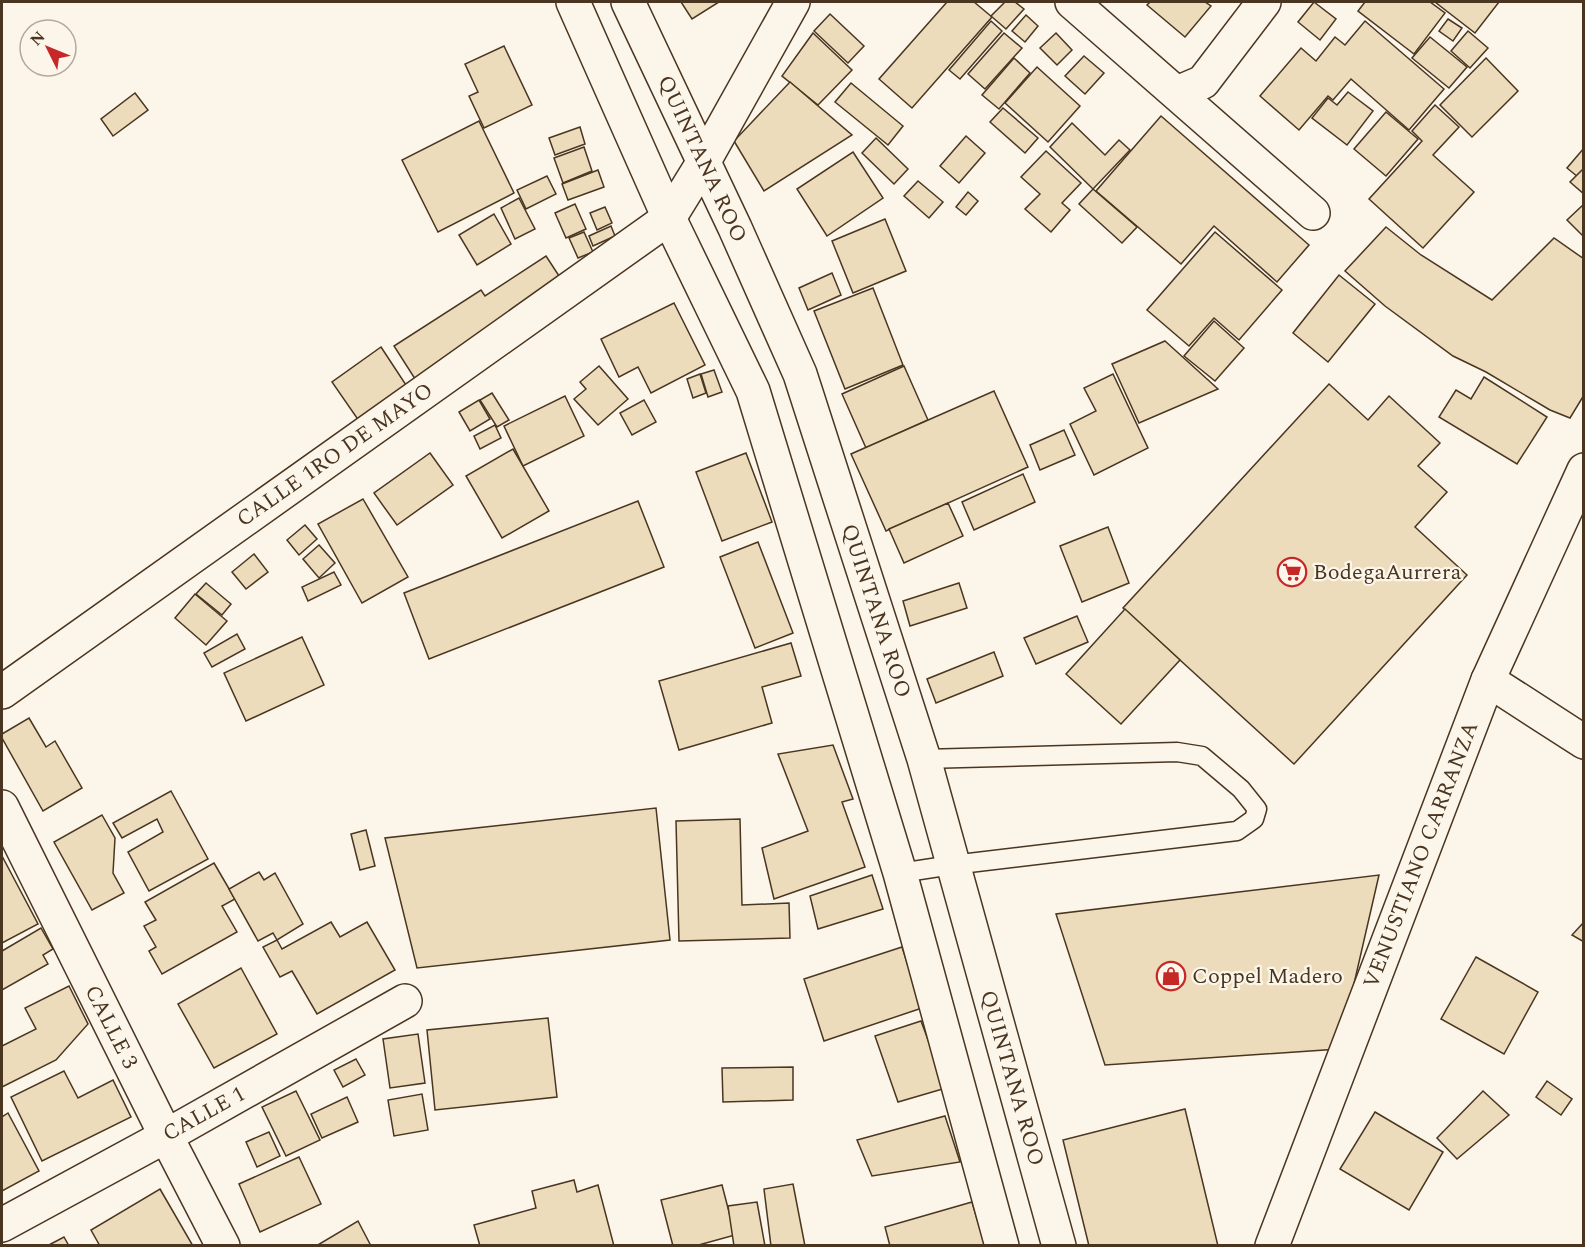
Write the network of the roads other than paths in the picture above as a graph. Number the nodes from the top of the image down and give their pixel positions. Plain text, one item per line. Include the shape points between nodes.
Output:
1 (573, 2) edge
2 (627, 2) edge
3 (793, 2) edge
4 (1072, 2) edge
5 (1264, 2) edge
6 (1176, 93) junction
7 (703, 163) junction
8 (1313, 213) dead end
9 (669, 218) junction
10 (1584, 470) edge
11 (1488, 680) junction
12 (2, 692) edge
13 (1584, 742) edge
14 (924, 759) junction
15 (2, 807) edge
16 (952, 865) junction
17 (900, 873) junction
18 (405, 1001) dead end
19 (166, 1136) junction
20 (2, 1225) edge
21 (223, 1245) edge
22 (1002, 1245) edge
23 (1059, 1245) edge
24 (1272, 1245) edge

1 - 9 street
2 - 7 street, QUINTANA ROO
3 - 7 street
4 - 6 street
5 - 6 street via 1203,82
6 - 8 street
7 - 9 street
7 - 14 street, QUINTANA ROO via 801,374
9 - 12 street, CALLE 1RO DE MAYO
9 - 17 street via 753,391
10 - 11 street, VENUSTIANO CARRANZA
11 - 13 street
11 - 24 street, VENUSTIANO CARRANZA
14 - 16 street, QUINTANA ROO
14 - 16 lane via 1178,752 1202,756 1241,789 1257,809 1254,819 1237,831
15 - 19 street, CALLE 3
16 - 17 lane
16 - 23 street, QUINTANA ROO
17 - 22 street
18 - 19 street, CALLE 1
19 - 20 street, CALLE 1
19 - 21 street, CALLE 3

